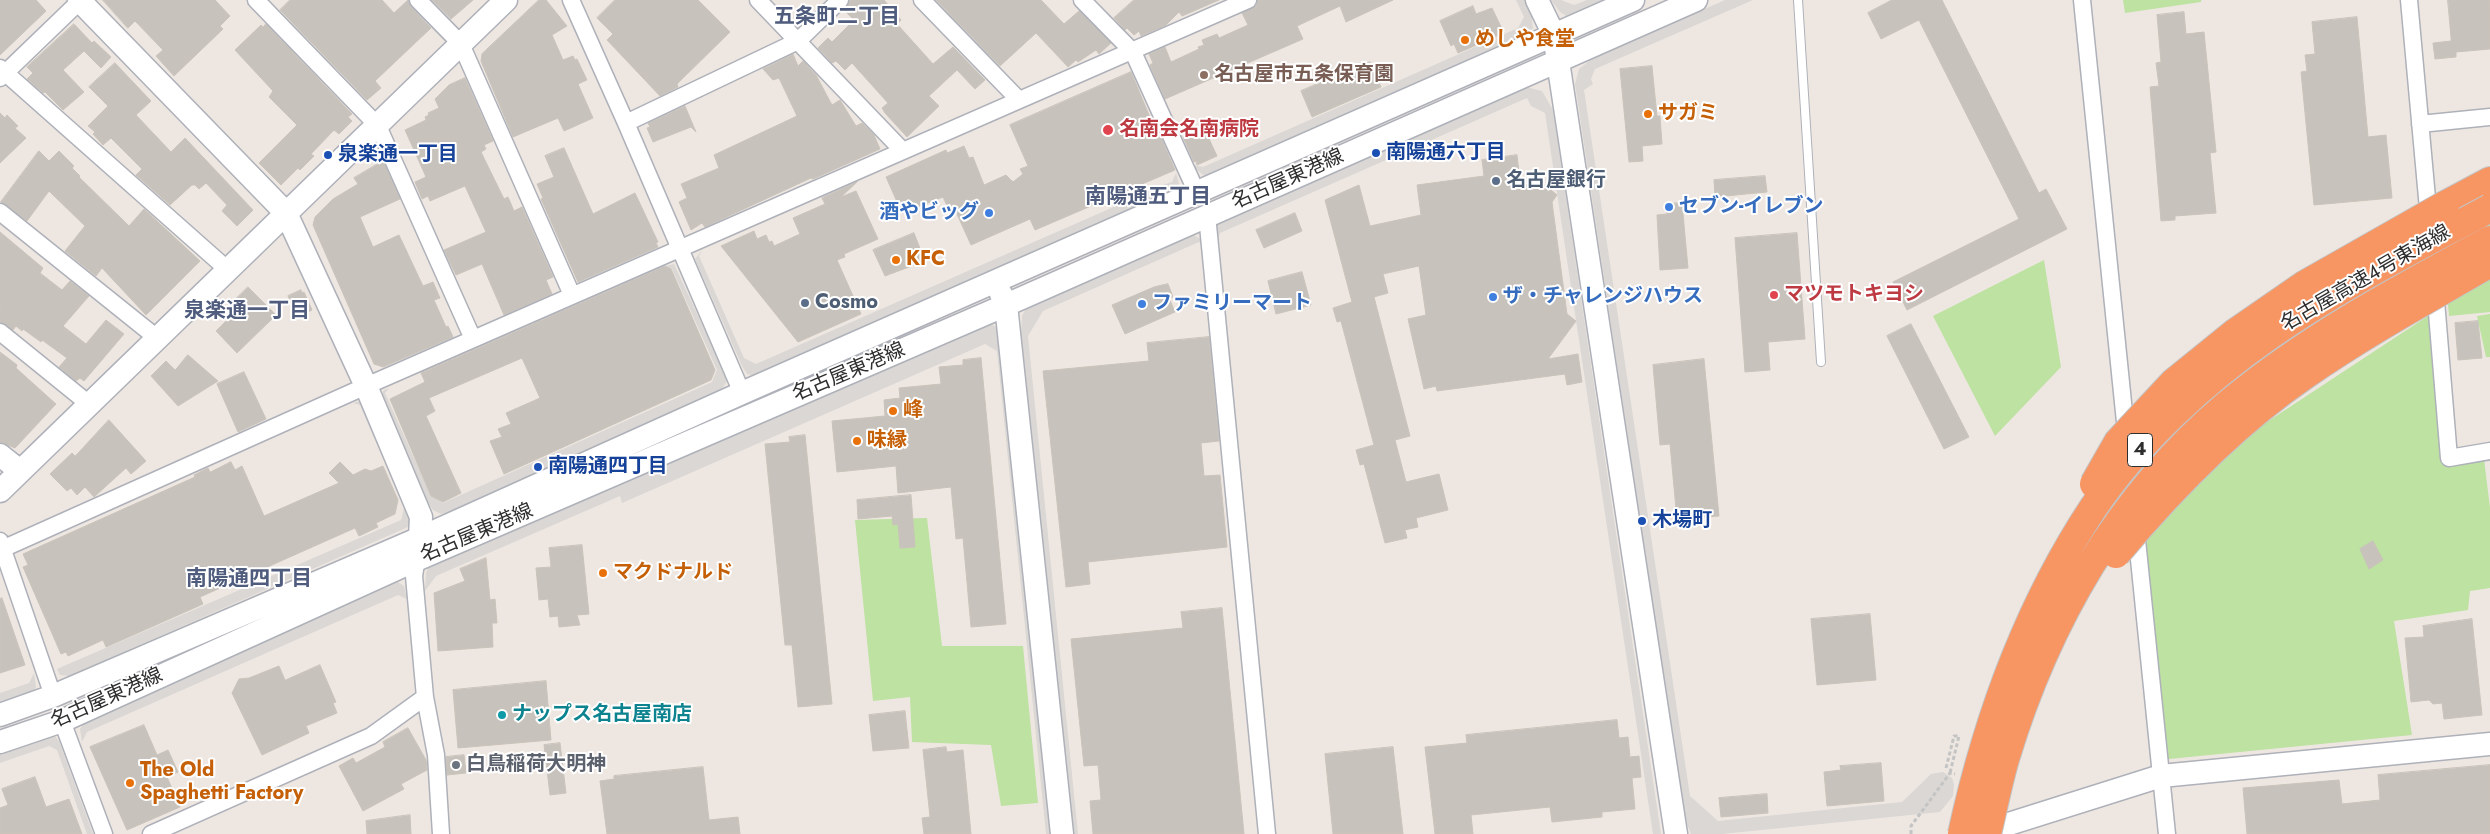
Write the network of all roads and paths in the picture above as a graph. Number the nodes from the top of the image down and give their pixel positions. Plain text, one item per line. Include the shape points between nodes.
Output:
1 (80, 0) edge
2 (256, 0) edge
3 (418, 0) edge
4 (506, 0) edge
5 (571, 0) edge
6 (758, 0) edge
7 (840, 0) edge
8 (922, 0) edge
9 (1082, 0) edge
10 (1248, 0) edge
11 (1537, 0) edge
12 (1633, 0) edge
13 (1696, 0) edge
14 (1798, 0) edge
15 (2082, 0) edge
16 (2409, 0) edge
17 (1554, 35) junction
18 (798, 41) junction
19 (461, 44) junction
20 (1132, 52) junction
21 (1558, 61) junction
22 (2, 73) edge
23 (1019, 100) junction
24 (2490, 117) edge
25 (626, 123) junction
26 (2420, 124) junction
27 (378, 126) junction
28 (903, 151) junction
29 (2490, 181) edge
30 (1197, 193) junction
31 (2490, 208) edge
32 (0, 212) edge
33 (286, 213) junction
34 (1208, 215) junction
35 (2490, 240) edge
36 (679, 248) junction
37 (2490, 263) edge
38 (228, 270) junction
39 (995, 281) junction
40 (572, 295) junction
41 (1006, 305) junction
42 (0, 332) edge
43 (157, 338) junction
44 (473, 339) junction
45 (1821, 362) dead end
46 (366, 386) junction
47 (742, 393) junction
48 (89, 404) junction
49 (2490, 451) edge
50 (0, 454) edge
51 (20, 471) junction
52 (0, 490) edge
53 (420, 538) junction
54 (1, 546) edge
55 (416, 560) junction
56 (2014, 693) junction
57 (53, 696) junction
58 (425, 697) junction
59 (0, 715) edge
60 (62, 721) junction
61 (0, 742) edge
62 (2490, 744) edge
63 (1946, 768) dead end
64 (1950, 773) dead end
65 (2161, 776) junction
66 (104, 834) edge
67 (151, 834) edge
68 (441, 834) edge
69 (1062, 834) edge
70 (1267, 834) edge
71 (1676, 834) edge
72 (1976, 834) edge
73 (2167, 834) edge

1 - 22 street
1 - 33 main road
2 - 27 street
3 - 19 street
4 - 19 main road
5 - 25 street
6 - 18 street
7 - 18 street
8 - 23 street
9 - 20 street
10 - 20 street
11 - 17 main road
12 - 17 main road, 名古屋東港線
13 - 21 main road, 名古屋東港線
14 - 45 lane
15 - 65 street
16 - 26 street
17 - 21 main road
17 - 30 main road, 名古屋東港線
18 - 25 street
18 - 28 street
19 - 27 main road
19 - 40 street
20 - 23 street
20 - 30 street
21 - 34 main road, 名古屋東港線
21 - 71 main road
22 - 38 street
23 - 28 street
24 - 26 street
25 - 36 street
26 - 49 street via 2449,458
27 - 33 main road
27 - 44 street
28 - 36 street
29 - 56 highway, bridge via 2304,284 2236,332 2166,389 2118,442 2082,505
30 - 39 main road, 名古屋東港線
31 - 72 highway, 名古屋高速4号東海線 / 4, bridge via 2339,290 2270,335 2186,403 2118,475 2070,546 2019,647 1999,696 1976,773
32 - 43 street
33 - 38 main road
33 - 46 main road
34 - 41 main road, 名古屋東港線
34 - 70 street
35 - 72 highway, 名古屋高速4号東海線 / 4, bridge via 2356,315 2293,355 2228,405 2150,481 2104,544 2062,615 2025,699
36 - 40 street
36 - 47 street
37 - 56 highway, bridge via 2392,319 2304,375 2214,450 2164,499 2064,615
38 - 43 main road
39 - 41 main road
39 - 47 main road, 名古屋東港線
40 - 44 street
41 - 55 main road, 名古屋東港線
41 - 69 main road
42 - 48 street
43 - 48 main road
44 - 46 street
46 - 53 main road via 421,517
46 - 54 street
47 - 53 main road, 名古屋東港線
48 - 51 main road
50 - 51 main road
51 - 52 main road
53 - 55 street
53 - 57 main road, 名古屋東港線
54 - 57 street
55 - 58 street via 414,576
55 - 60 main road, 名古屋東港線
56 - 72 highway via 2000,757
57 - 59 main road, 名古屋東港線
58 - 67 street via 371,736
58 - 68 street via 436,755
60 - 61 main road, 名古屋東港線
60 - 66 street
62 - 65 main road
63 - 64 path via 1954,736 1959,736
65 - 72 main road
65 - 73 street

